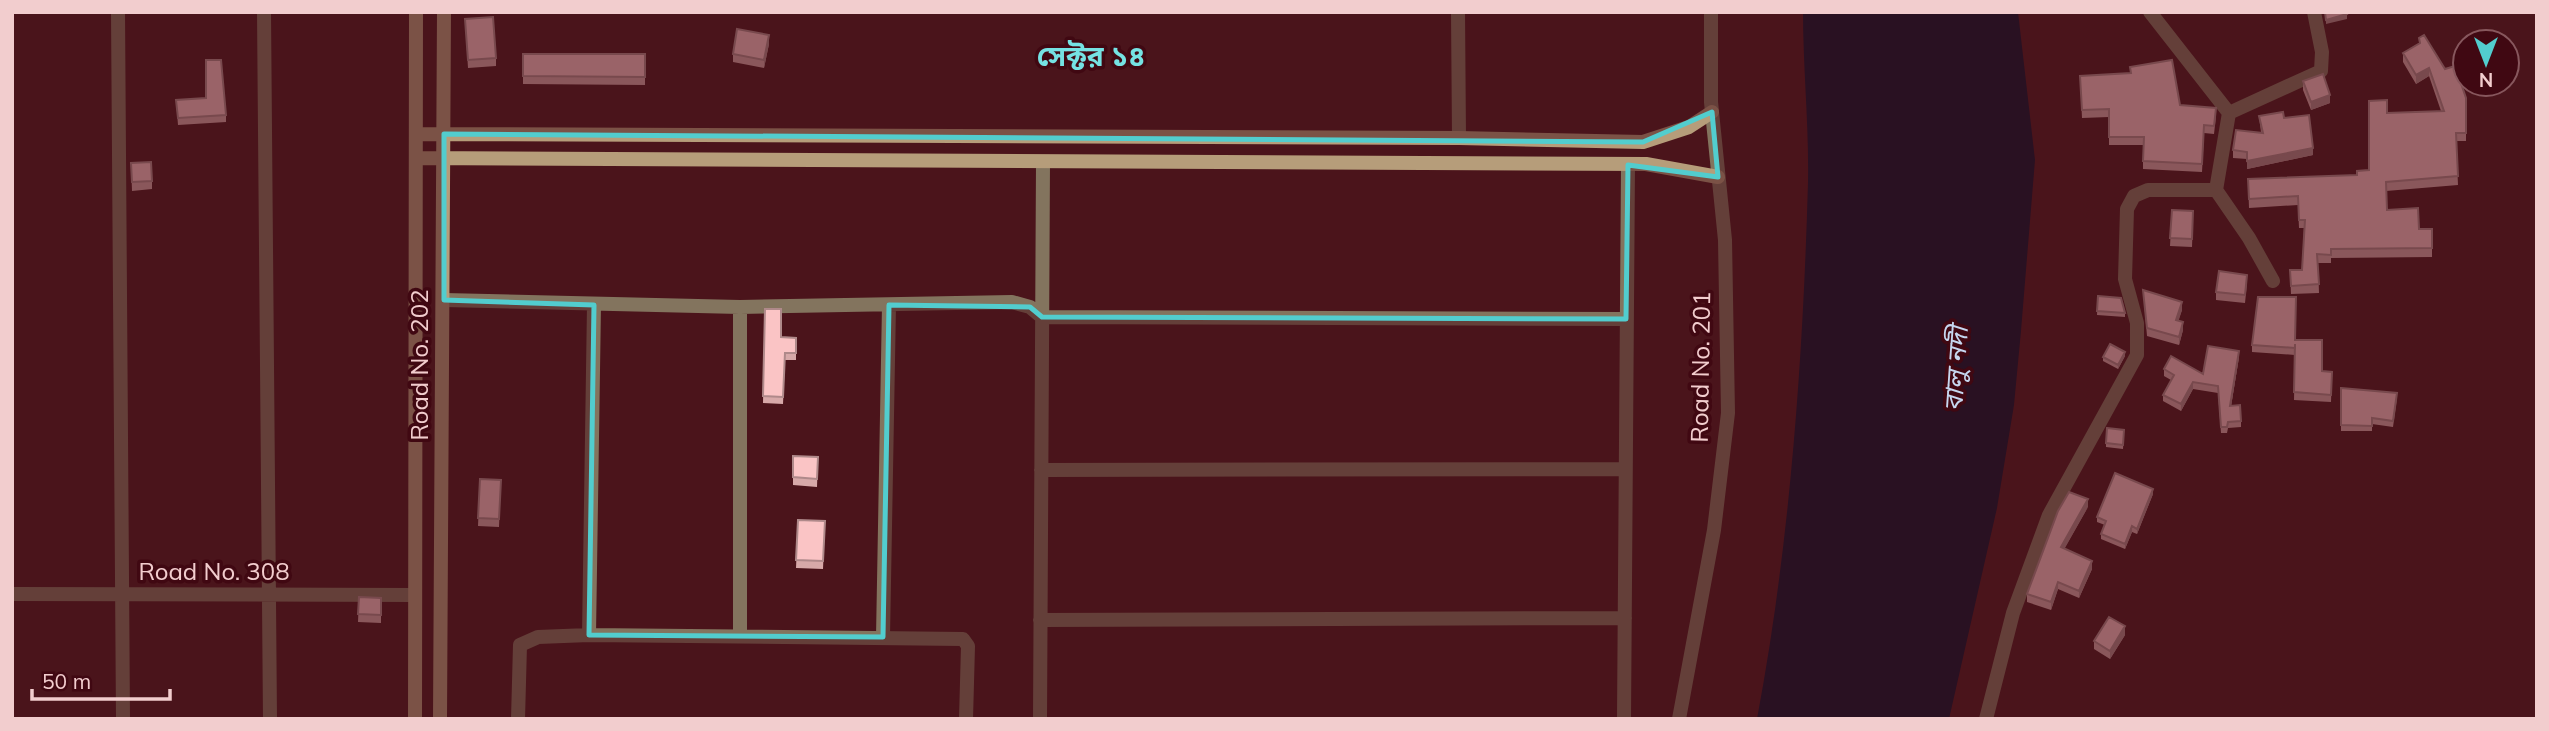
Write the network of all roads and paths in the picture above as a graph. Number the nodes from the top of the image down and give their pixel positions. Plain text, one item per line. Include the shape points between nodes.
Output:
1 (118, 12) edge
2 (264, 12) edge
3 (416, 12) edge
4 (444, 12) edge
5 (1458, 12) edge
6 (1711, 12) edge
7 (2150, 12) edge
8 (2314, 12) edge
9 (1712, 112) junction
10 (2229, 113) junction
11 (416, 134) junction
12 (444, 134) junction
13 (1459, 138) junction
14 (416, 158) junction
15 (443, 158) junction
16 (1043, 163) junction
17 (1628, 165) junction
18 (1718, 177) junction
19 (2216, 190) junction
20 (2273, 281) dead end
21 (444, 300) junction
22 (594, 305) junction
23 (889, 305) junction
24 (740, 307) junction
25 (1042, 317) junction
26 (1626, 319) junction
27 (1623, 469) junction
28 (1041, 470) junction
29 (12, 594) edge
30 (122, 595) junction
31 (269, 595) junction
32 (415, 595) junction
33 (1625, 618) junction
34 (1040, 620) junction
35 (589, 635) junction
36 (740, 635) junction
37 (883, 637) junction
38 (123, 719) edge
39 (270, 719) edge
40 (415, 719) edge
41 (440, 719) edge
42 (518, 719) edge
43 (966, 719) edge
44 (1040, 719) edge
45 (1624, 719) edge
46 (1679, 719) edge
47 (1986, 719) edge

1 - 30 street
2 - 31 street
3 - 11 street, Road No. 202
4 - 12 street, Road No. 202
5 - 13 street
6 - 9 street, Road No. 201
7 - 10 street
8 - 10 street via 2321,71
9 - 13 street via 1677,132 1643,142
9 - 18 street, Road No. 201
10 - 19 street
11 - 12 street
11 - 14 street, Road No. 202
12 - 13 street
12 - 15 street, Road No. 202
14 - 15 street
14 - 32 street, Road No. 202
15 - 16 street
15 - 21 street, Road No. 202
16 - 17 street
16 - 25 street
17 - 18 street via 1679,167
17 - 26 street
18 - 46 street, Road No. 201 via 1725,240 1728,413 1714,530
19 - 20 street
19 - 47 street via 2148,190 2134,196 2127,209 2125,279 2137,323 2137,355 2049,515 2013,613
21 - 22 street
21 - 41 street, Road No. 202
22 - 24 street
22 - 35 street
23 - 24 street
23 - 25 street via 1012,302 1030,307
23 - 37 street
24 - 36 street
25 - 26 street
25 - 28 street
26 - 27 street
27 - 28 street
27 - 33 street
28 - 34 street
29 - 30 street, Road No. 308
30 - 31 street, Road No. 308
30 - 38 street
31 - 32 street, Road No. 308
31 - 39 street
32 - 40 street, Road No. 202
33 - 34 street
33 - 45 street
34 - 44 street
35 - 36 street
35 - 42 street via 538,637 520,645
36 - 37 street
37 - 43 street via 967,642

